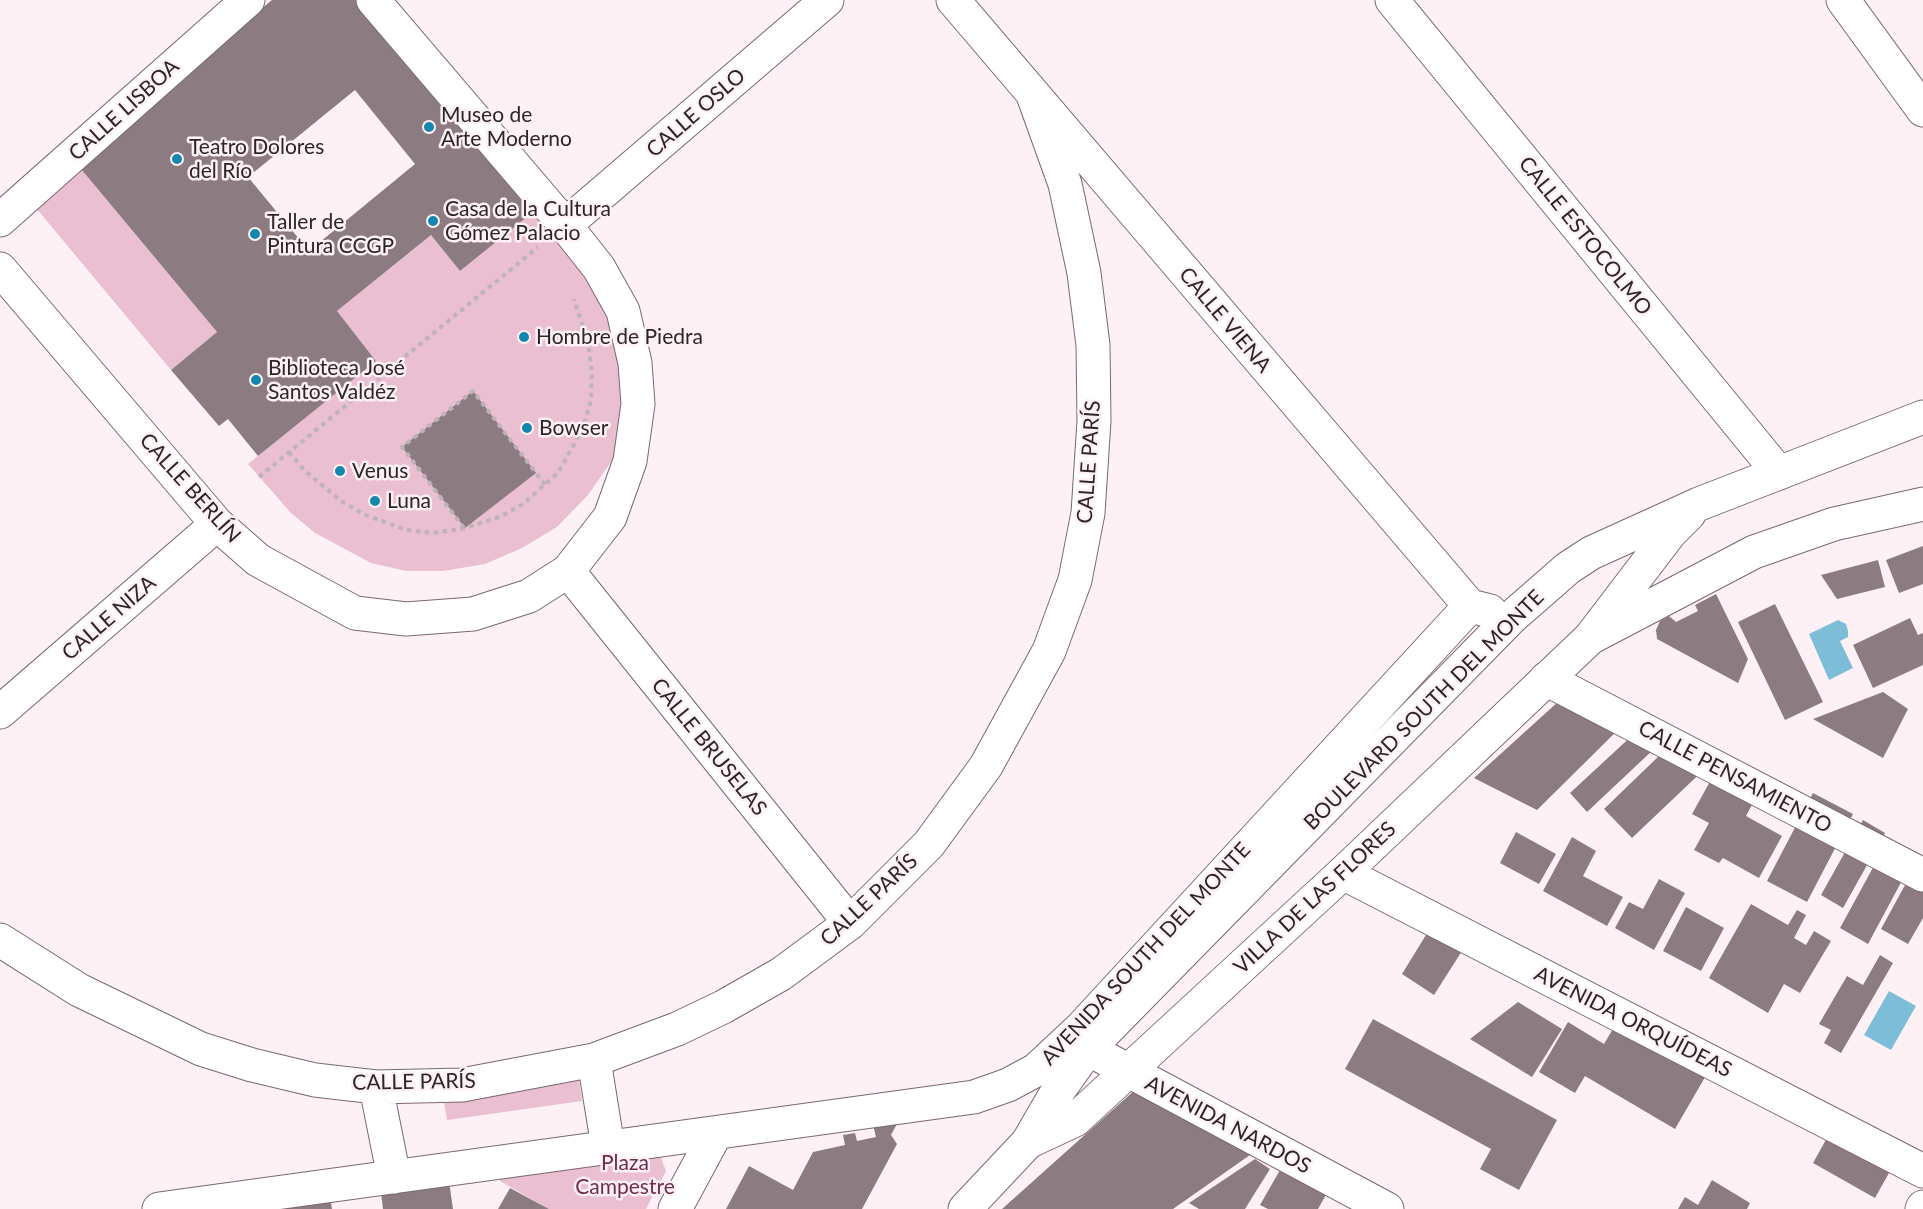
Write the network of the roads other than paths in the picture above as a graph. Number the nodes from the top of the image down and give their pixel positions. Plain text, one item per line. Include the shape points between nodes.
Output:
1 (248, 0) edge
2 (373, 0) edge
3 (827, 0) edge
4 (953, 0) edge
5 (1392, 0) edge
6 (1843, 0) edge
7 (1034, 95) junction
8 (1923, 110) edge
9 (0, 220) edge
10 (553, 235) junction
11 (0, 269) edge
12 (1923, 417) edge
13 (1779, 473) junction
14 (1699, 504) junction
15 (1923, 504) edge
16 (217, 524) junction
17 (568, 571) junction
18 (1470, 606) junction
19 (1512, 617) junction
20 (1590, 638) junction
21 (1546, 679) junction
22 (0, 712) edge
23 (1343, 873) junction
24 (1923, 875) edge
25 (850, 923) junction
26 (0, 940) edge
27 (1079, 1044) junction
28 (594, 1060) junction
29 (1128, 1072) junction
30 (376, 1087) junction
31 (716, 1133) junction
32 (1028, 1142) junction
33 (608, 1148) junction
34 (1923, 1171) edge
35 (394, 1177) junction
36 (159, 1209) edge
37 (675, 1209) edge
38 (965, 1209) edge
39 (1387, 1209) edge

1 - 9 main road, CALLE LISBOA
2 - 10 main road, CALLE BERLÍN
3 - 10 main road, CALLE OSLO
4 - 7 main road, CALLE VIENA
5 - 13 main road, CALLE ESTOCOLMO
6 - 8 main road
7 - 18 main road, CALLE VIENA
7 - 25 main road, CALLE PARÍS via 1065,184 1084,273 1093,345 1094,421 1088,513 1075,580 1050,651 986,765 929,844
10 - 17 main road, CALLE BERLÍN via 598,268 623,311 635,363 638,404 630,460 610,517
11 - 16 main road, CALLE BERLÍN
12 - 13 main road, BOULEVARD SOUTH DEL MONTE
13 - 14 main road, BOULEVARD SOUTH DEL MONTE
14 - 19 main road, BOULEVARD SOUTH DEL MONTE via 1591,553
14 - 20 main road via 1670,533
15 - 20 main road via 1834,524 1754,552
16 - 17 main road, CALLE BERLÍN via 258,560 355,613 406,619 473,614 529,596
16 - 22 main road, CALLE NIZA
17 - 25 main road, CALLE BRUSELAS
18 - 19 main road
18 - 27 main road, AVENIDA SOUTH DEL MONTE
19 - 27 main road, BOULEVARD SOUTH DEL MONTE
20 - 21 main road, VILLA DE LAS FLORES
21 - 23 main road, VILLA DE LAS FLORES
21 - 24 main road, CALLE PENSAMIENTO
23 - 29 main road, VILLA DE LAS FLORES
23 - 34 main road, AVENIDA ORQUÍDEAS
25 - 28 main road, CALLE PARÍS via 781,974 723,1007
26 - 30 main road, CALLE PARÍS via 79,990 201,1049 315,1080
27 - 29 main road, AVENIDA NARDOS
27 - 31 main road, AVENIDA SOUTH DEL MONTE via 1008,1085 974,1097
27 - 32 main road, BOULEVARD SOUTH DEL MONTE
28 - 30 main road, CALLE PARÍS via 462,1085
28 - 33 main road
29 - 32 main road, VILLA DE LAS FLORES via 1075,1120
29 - 39 main road, AVENIDA NARDOS
30 - 35 main road
31 - 33 main road, AVENIDA SOUTH DEL MONTE
31 - 37 main road
32 - 38 main road
33 - 35 main road, AVENIDA SOUTH DEL MONTE
35 - 36 main road, AVENIDA SOUTH DEL MONTE

